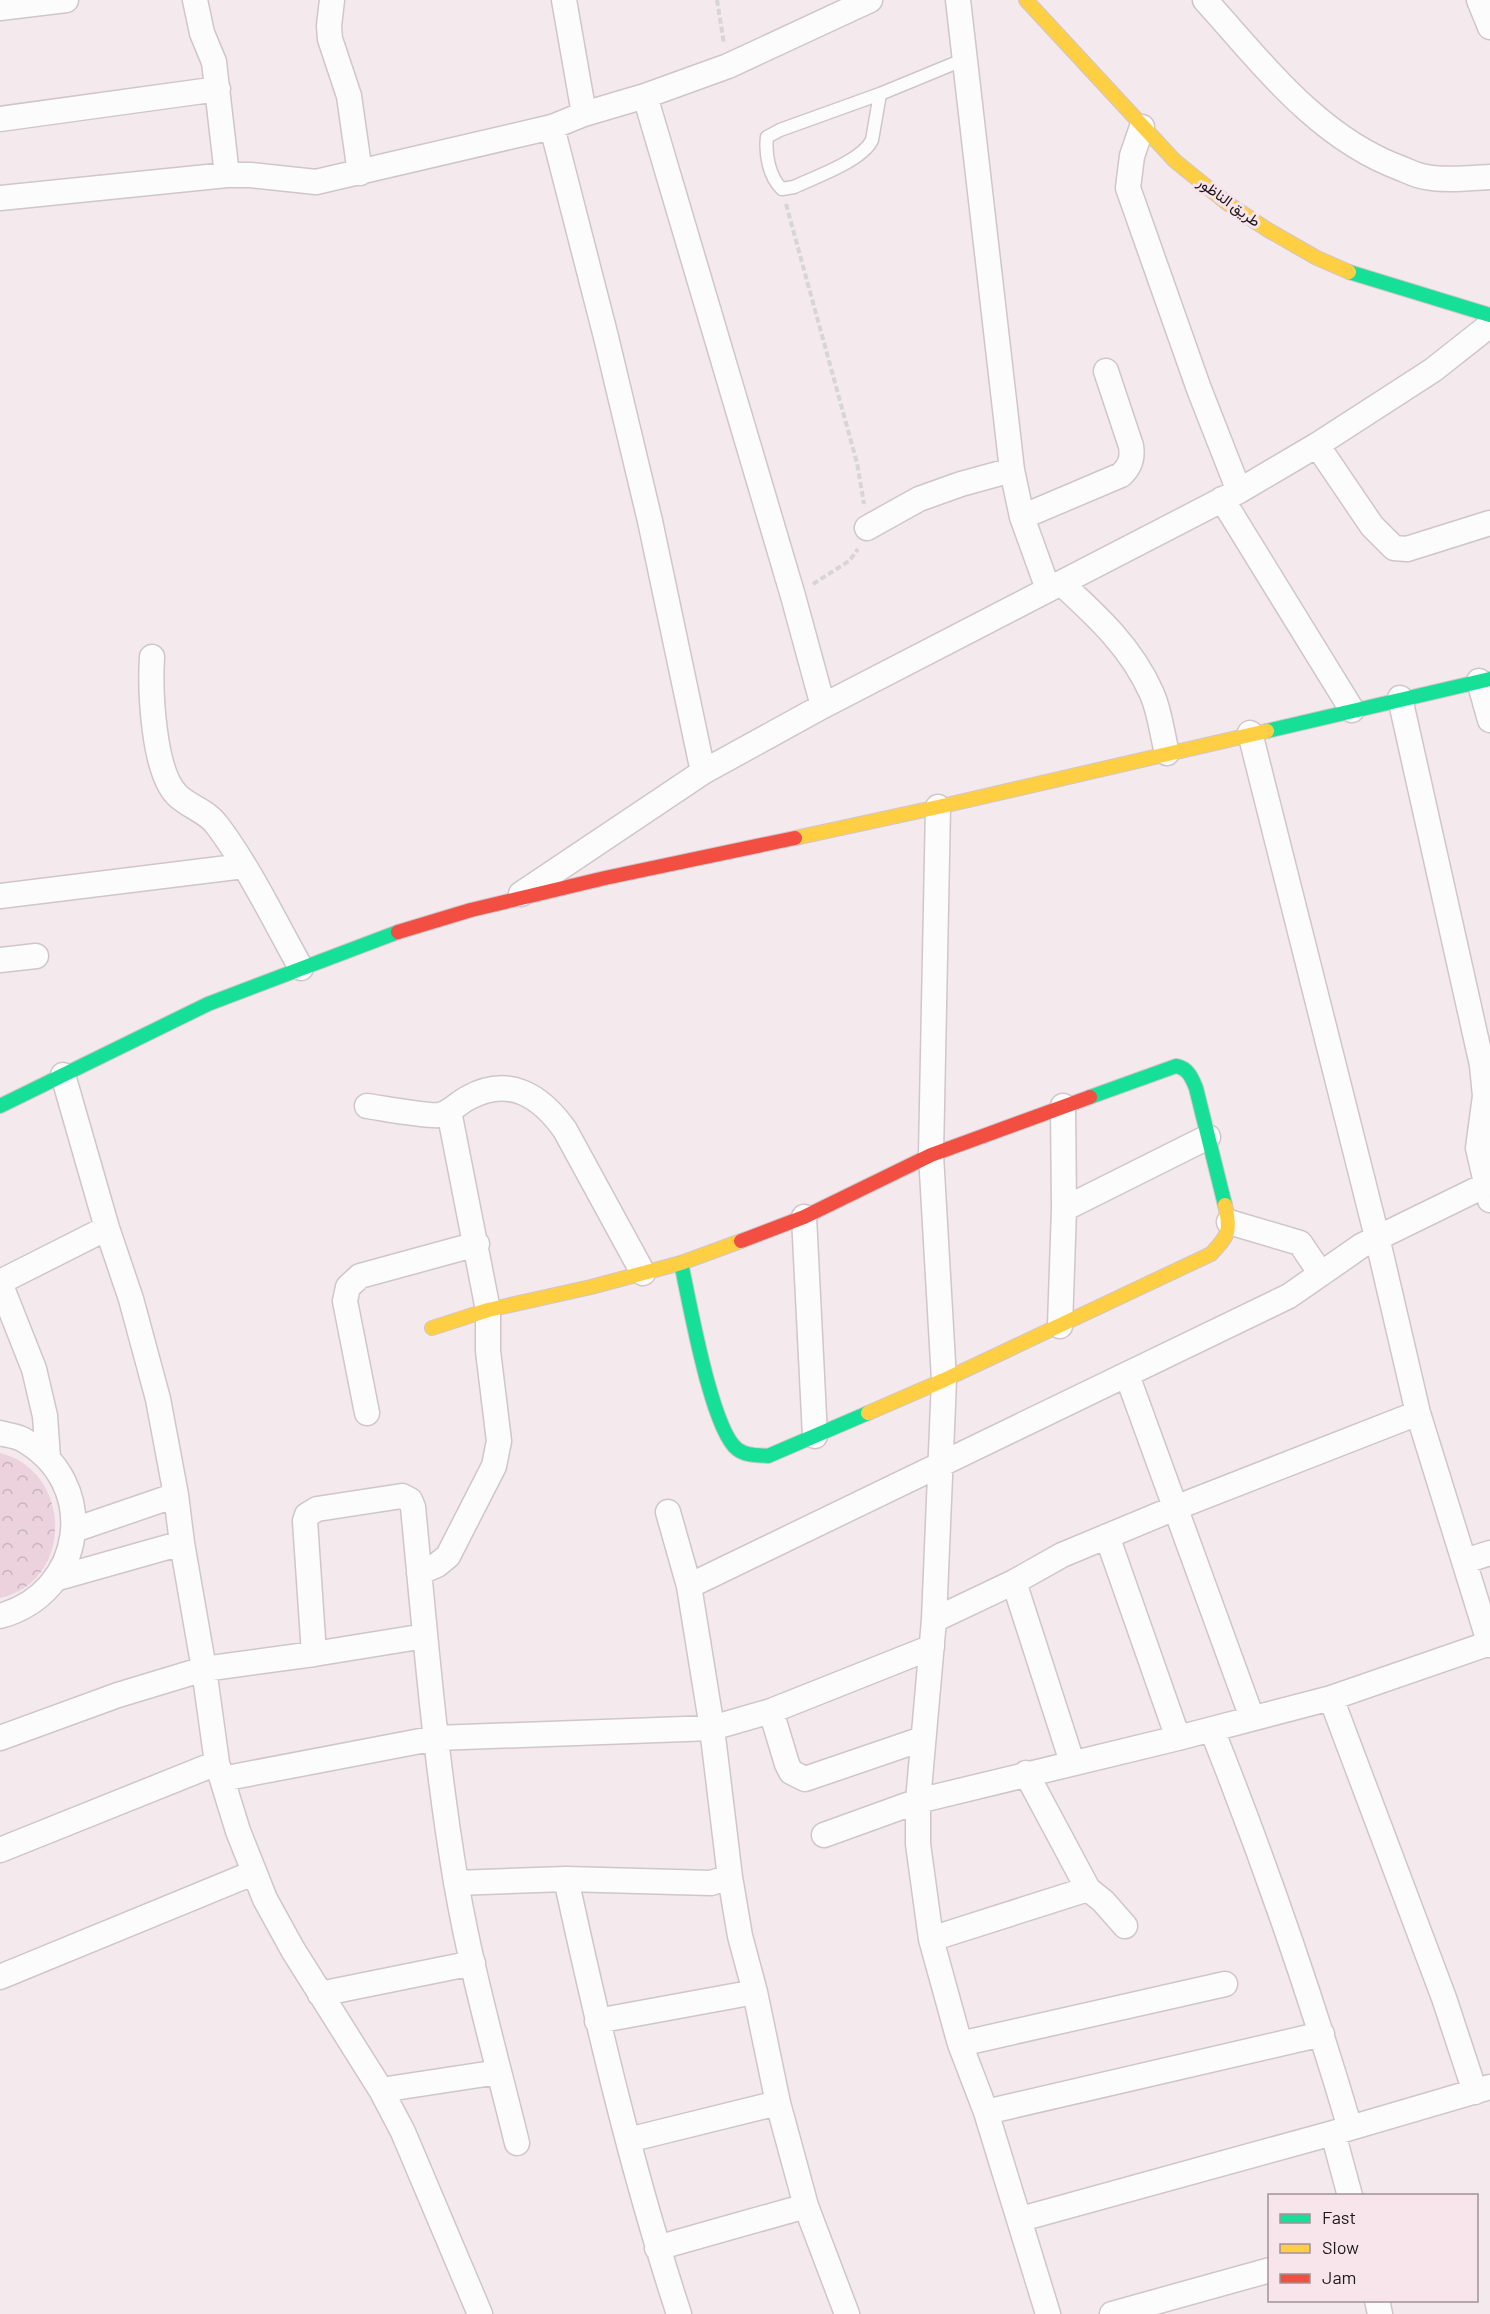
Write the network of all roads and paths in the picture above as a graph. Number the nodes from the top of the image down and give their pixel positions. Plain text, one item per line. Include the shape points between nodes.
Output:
1 (66, 0) edge
2 (195, 0) edge
3 (332, 0) edge
4 (564, 0) edge
5 (717, 0) edge
6 (870, 0) edge
7 (958, 0) edge
8 (1026, 0) edge
9 (1205, 0) edge
10 (1479, 0) edge
11 (0, 8) edge
12 (1490, 27) edge
13 (965, 59) junction
14 (728, 66) junction
15 (218, 89) junction
16 (880, 94) junction
17 (645, 96) junction
18 (584, 114) junction
19 (0, 119) edge
20 (552, 127) junction
21 (1142, 127) junction
22 (360, 173) junction
23 (227, 175) junction
24 (1490, 177) edge
25 (782, 189) junction
26 (0, 198) edge
27 (1490, 315) edge
28 (1490, 325) edge
29 (1106, 371) dead end
30 (1317, 445) junction
31 (1012, 471) junction
32 (1231, 495) junction
33 (1022, 517) junction
34 (1490, 523) edge
35 (867, 528) junction
36 (1055, 586) junction
37 (793, 596) junction
38 (152, 657) dead end
39 (1484, 680) edge
40 (1400, 698) junction
41 (823, 706) junction
42 (1352, 710) junction
43 (1490, 720) edge
44 (1250, 734) junction
45 (1167, 753) junction
46 (703, 772) junction
47 (938, 807) junction
48 (592, 846) junction
49 (244, 866) junction
50 (605, 878) junction
51 (0, 896) edge
52 (509, 902) junction
53 (36, 956) dead end
54 (0, 960) edge
55 (301, 968) junction
56 (63, 1075) junction
57 (0, 1106) edge
58 (366, 1106) dead end
59 (1063, 1106) junction
60 (449, 1111) junction
61 (1208, 1137) junction
62 (931, 1155) junction
63 (1488, 1189) edge
64 (1065, 1209) junction
65 (804, 1217) junction
66 (1229, 1222) junction
67 (107, 1228) junction
68 (1377, 1237) junction
69 (477, 1244) junction
70 (681, 1263) junction
71 (643, 1273) junction
72 (1321, 1274) junction
73 (0, 1282) edge
74 (488, 1310) junction
75 (1060, 1326) junction
76 (432, 1328) dead end
77 (1127, 1375) junction
78 (944, 1380) junction
79 (367, 1413) dead end
80 (1418, 1413) junction
81 (0, 1433) edge
82 (815, 1436) junction
83 (48, 1458) junction
84 (941, 1464) junction
85 (177, 1495) junction
86 (1174, 1508) junction
87 (668, 1512) dead end
88 (74, 1530) junction
89 (1107, 1536) junction
90 (182, 1543) junction
91 (1490, 1553) edge
92 (1465, 1561) junction
93 (420, 1573) junction
94 (58, 1578) junction
95 (1014, 1582) junction
96 (689, 1586) junction
97 (0, 1616) edge
98 (934, 1620) junction
99 (425, 1635) junction
100 (1490, 1644) edge
101 (932, 1647) junction
102 (314, 1654) junction
103 (204, 1669) junction
104 (1331, 1698) junction
105 (771, 1711) junction
106 (1252, 1718) junction
107 (712, 1728) junction
108 (1212, 1730) junction
109 (0, 1738) edge
110 (436, 1738) junction
111 (1178, 1738) junction
112 (922, 1739) junction
113 (1072, 1762) junction
114 (219, 1771) junction
115 (1026, 1773) junction
116 (918, 1802) junction
117 (824, 1835) dead end
118 (0, 1850) edge
119 (254, 1873) junction
120 (730, 1877) junction
121 (566, 1879) junction
122 (456, 1883) junction
123 (1088, 1889) junction
124 (1125, 1926) dead end
125 (931, 1939) junction
126 (473, 1963) junction
127 (0, 1977) edge
128 (1225, 1984) dead end
129 (755, 1992) junction
130 (320, 1994) junction
131 (597, 2021) junction
132 (1322, 2034) junction
133 (960, 2044) junction
134 (499, 2072) junction
135 (1482, 2089) edge
136 (381, 2090) junction
137 (778, 2103) junction
138 (986, 2112) junction
139 (1342, 2131) junction
140 (628, 2140) junction
141 (517, 2144) dead end
142 (1350, 2194) edge
143 (806, 2206) junction
144 (1021, 2219) junction
145 (657, 2248) junction
146 (1268, 2270) edge
147 (480, 2314) edge
148 (679, 2314) edge
149 (847, 2314) edge
150 (1048, 2314) edge
151 (1112, 2314) edge

1 - 11 street
2 - 15 street
3 - 22 street via 330,39 348,96
4 - 18 street
5 - 14 path
6 - 14 street
7 - 13 street
8 - 21 street, طريق الناظور
9 - 24 street via 1323,125 1359,149 1425,177
10 - 12 street
13 - 16 lane
13 - 31 street
14 - 17 street
15 - 19 street
15 - 23 street
16 - 25 lane via 869,146 858,156
16 - 25 lane via 767,137 773,181
17 - 18 street
17 - 37 street
18 - 20 street
20 - 22 street
20 - 46 street via 650,521
21 - 27 street, طريق الناظور via 1175,161 1227,203 1317,258 1383,284
21 - 32 street via 1132,156 1128,188 1199,389
22 - 23 street via 316,182
23 - 26 street
25 - 35 path via 857,463
28 - 30 street via 1424,376
29 - 33 street via 1131,446 1129,466 1121,475
30 - 32 street
30 - 34 street via 1372,526 1394,548 1407,549
31 - 33 street
31 - 35 street via 919,499
32 - 36 street
32 - 42 street
33 - 36 street
35 - 37 path via 849,561
36 - 41 street
36 - 45 street via 1105,623 1132,657 1153,696
37 - 41 street
38 - 49 street via 152,712 165,774 175,793 215,822
39 - 40 street
39 - 43 street
40 - 42 street
40 - 63 street via 1482,1065 1485,1096 1478,1148
41 - 46 street
42 - 44 street
44 - 45 street
44 - 68 street
45 - 47 street
46 - 48 street
47 - 50 street
47 - 62 street
48 - 50 street
48 - 52 street
49 - 51 street
49 - 55 street
50 - 52 street
52 - 55 street via 406,929
53 - 54 street
55 - 56 street via 208,1004
56 - 57 street
56 - 67 street
58 - 60 street via 438,1115
59 - 61 street via 1181,1066 1196,1089
59 - 62 street
59 - 64 street
60 - 69 street
60 - 71 street via 468,1097 494,1088 512,1088 553,1112
61 - 64 street
61 - 66 street
62 - 65 street
62 - 78 street
63 - 68 street
64 - 75 street
65 - 70 street
65 - 82 street
66 - 72 street via 1300,1243
66 - 75 street via 1227,1237 1211,1254
67 - 73 street
67 - 85 street via 159,1399
68 - 72 street
68 - 80 street
69 - 74 street
69 - 79 street via 360,1276 348,1287 345,1301
70 - 71 street
70 - 82 street via 712,1395 729,1440 745,1454 768,1455
71 - 74 street
72 - 77 street via 1289,1296
73 - 83 street via 36,1378 45,1416
74 - 76 street
74 - 93 street via 498,1453 448,1556
75 - 78 street
77 - 84 street
77 - 86 street
78 - 82 street
78 - 84 street
80 - 86 street
80 - 92 street
81 - 83 street via 21,1439
83 - 88 street via 63,1479 72,1504
84 - 96 street
84 - 98 street
85 - 88 street
85 - 90 street
86 - 89 street
86 - 106 street
87 - 96 street
88 - 94 street via 69,1555
89 - 95 street
89 - 111 street
90 - 94 street
90 - 103 street
91 - 92 street
92 - 100 street
93 - 99 street
93 - 102 street via 410,1500 402,1496 312,1512 305,1521
94 - 97 street via 39,1598 16,1612
95 - 98 street
95 - 113 street
96 - 107 street
98 - 101 street
99 - 102 street
99 - 110 street
100 - 104 street
101 - 105 street
101 - 112 street
102 - 103 street
103 - 109 street
103 - 114 street
104 - 106 street
104 - 135 street
105 - 107 street
105 - 112 street via 787,1764 791,1772 805,1779
106 - 108 street
107 - 110 street
107 - 120 street
108 - 111 street
108 - 132 street
110 - 114 street
110 - 122 street
111 - 113 street
112 - 116 street
113 - 115 street
114 - 118 street
114 - 119 street
115 - 116 street
115 - 123 street
116 - 117 street
116 - 125 street via 918,1844
119 - 127 street
119 - 130 street via 276,1920
120 - 121 street via 711,1883
120 - 129 street
121 - 122 street
121 - 131 street
122 - 126 street
123 - 124 street
123 - 125 street
125 - 133 street
126 - 130 street
126 - 134 street
128 - 133 street
129 - 131 street
129 - 137 street
130 - 136 street
131 - 140 street
132 - 138 street
132 - 139 street
133 - 138 street
134 - 136 street
134 - 141 street
135 - 139 street
136 - 147 street via 412,2151
137 - 140 street
137 - 143 street
138 - 144 street
139 - 142 street
139 - 144 street
140 - 145 street
143 - 145 street
143 - 149 street
144 - 150 street
145 - 148 street
146 - 151 street

